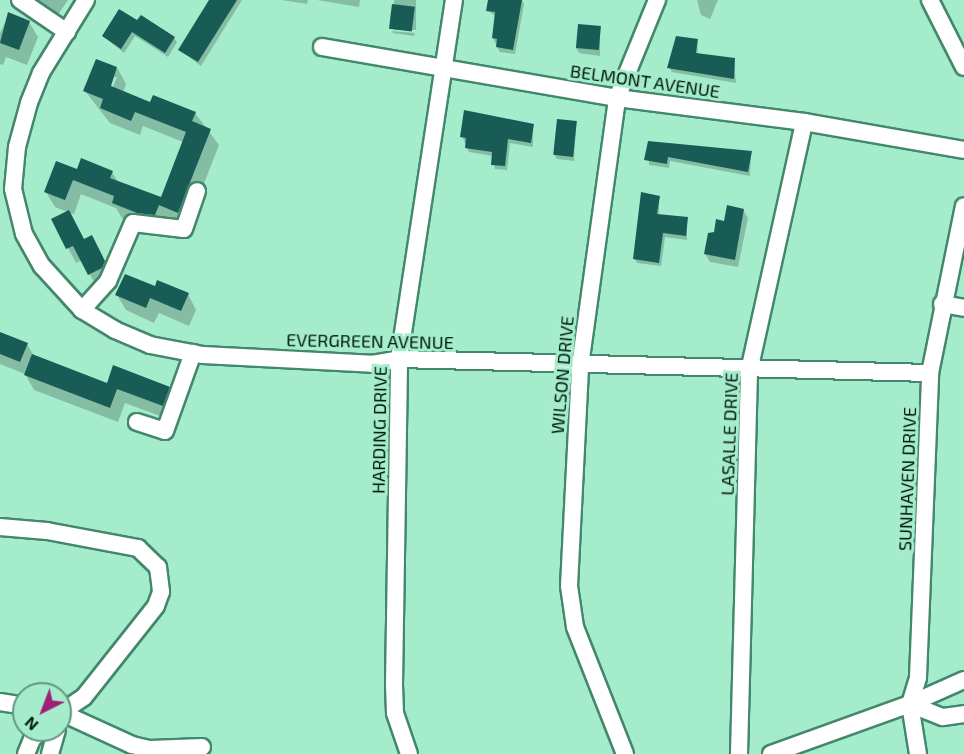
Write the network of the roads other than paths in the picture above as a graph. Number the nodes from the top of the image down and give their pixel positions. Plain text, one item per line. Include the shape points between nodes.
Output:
1 (20, 0) edge
2 (86, 0) edge
3 (454, 0) edge
4 (657, 0) edge
5 (930, 0) edge
6 (64, 37) junction
7 (322, 47) dead end
8 (964, 67) edge
9 (444, 70) junction
10 (617, 98) junction
11 (804, 122) junction
12 (964, 150) edge
13 (7, 177) edge
14 (197, 191) dead end
15 (964, 206) edge
16 (942, 304) junction
17 (964, 308) edge
18 (82, 310) junction
19 (193, 353) junction
20 (399, 358) junction
21 (580, 366) junction
22 (749, 370) junction
23 (930, 373) junction
24 (137, 422) dead end
25 (0, 527) edge
26 (964, 680) edge
27 (72, 704) edge
28 (910, 705) junction
29 (964, 714) edge
30 (72, 718) edge
31 (202, 747) dead end
32 (409, 754) edge
33 (625, 754) edge
34 (739, 754) edge
35 (771, 754) edge
36 (918, 754) edge

1 - 6 street
2 - 6 street, EVERGREEN AVENUE
3 - 9 street, HARDING DRIVE
4 - 10 street, WILSON DRIVE
5 - 8 street
6 - 13 street, EVERGREEN AVENUE via 29,103
7 - 9 street, BELMONT AVENUE
9 - 10 street, BELMONT AVENUE
9 - 20 street, HARDING DRIVE
10 - 11 street, BELMONT AVENUE
10 - 21 street, WILSON DRIVE
11 - 12 street, BELMONT AVENUE
11 - 22 street, LASALLE DRIVE
13 - 18 street, EVERGREEN AVENUE via 24,234 42,266
14 - 18 street via 184,229 133,223 108,281
15 - 16 street, SUNHAVEN DRIVE
16 - 17 street
16 - 23 street, SUNHAVEN DRIVE
18 - 19 street, EVERGREEN AVENUE via 150,345
19 - 20 street, EVERGREEN AVENUE via 372,364
19 - 24 street via 165,431
20 - 21 street, EVERGREEN AVENUE
20 - 32 street, HARDING DRIVE via 394,684 395,713
21 - 22 street, EVERGREEN AVENUE
21 - 33 street, WILSON DRIVE via 570,609
22 - 23 street, EVERGREEN AVENUE
22 - 34 street, LASALLE DRIVE
23 - 28 street, SUNHAVEN DRIVE via 918,677
25 - 27 street via 47,531 138,548 150,555 158,567 161,592 156,606 84,696
26 - 28 street
28 - 29 street via 943,717
28 - 35 street
28 - 36 street, SUNHAVEN DRIVE
30 - 31 street via 150,749

